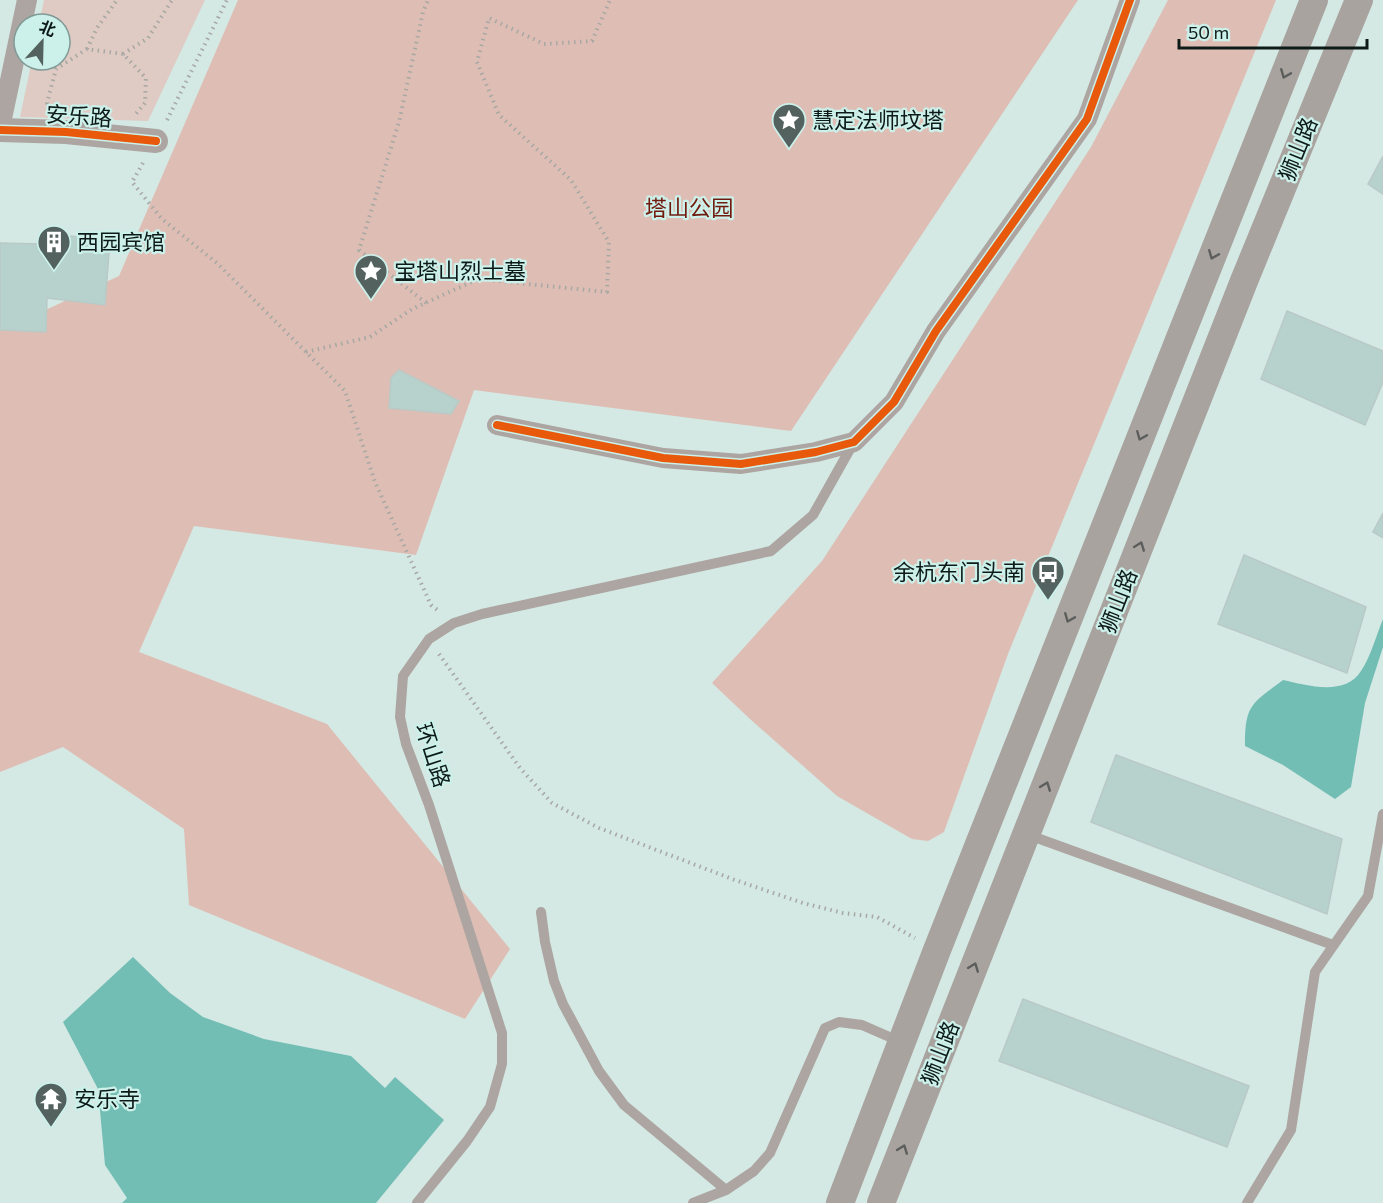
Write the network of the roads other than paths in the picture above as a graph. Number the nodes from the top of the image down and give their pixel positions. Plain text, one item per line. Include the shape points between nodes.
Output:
1 (27, 0) edge
2 (1130, 0) edge
3 (1314, 0) edge
4 (1359, 0) edge
5 (0, 129) edge
6 (156, 141) road end
7 (497, 426) dead end
8 (854, 442) junction
9 (1383, 814) edge
10 (1026, 834) junction
11 (541, 912) dead end
12 (1333, 945) junction
13 (902, 1042) junction
14 (726, 1190) junction
15 (417, 1203) edge
16 (693, 1203) edge
17 (840, 1203) edge
18 (881, 1203) edge
19 (1247, 1203) edge

1 - 5 street
2 - 8 street via 1087,120 936,331 894,402
3 -> 13 main road, 狮山路
10 -> 4 main road, 狮山路
5 - 6 street, 安乐路
7 - 8 street via 663,458 741,464
8 - 15 lane, 环山路 via 813,515 771,551 454,623 429,639 403,676 400,717 406,744 502,1033 502,1064 490,1107
9 - 12 lane via 1368,896
10 - 12 lane
18 -> 10 main road, 狮山路
11 - 14 lane via 562,1004 599,1071 624,1105
12 - 19 lane via 1315,972 1291,1130
13 - 14 lane via 862,1025 839,1022 825,1028 770,1153 754,1171
13 - 17 main road, 狮山路
14 - 16 lane

